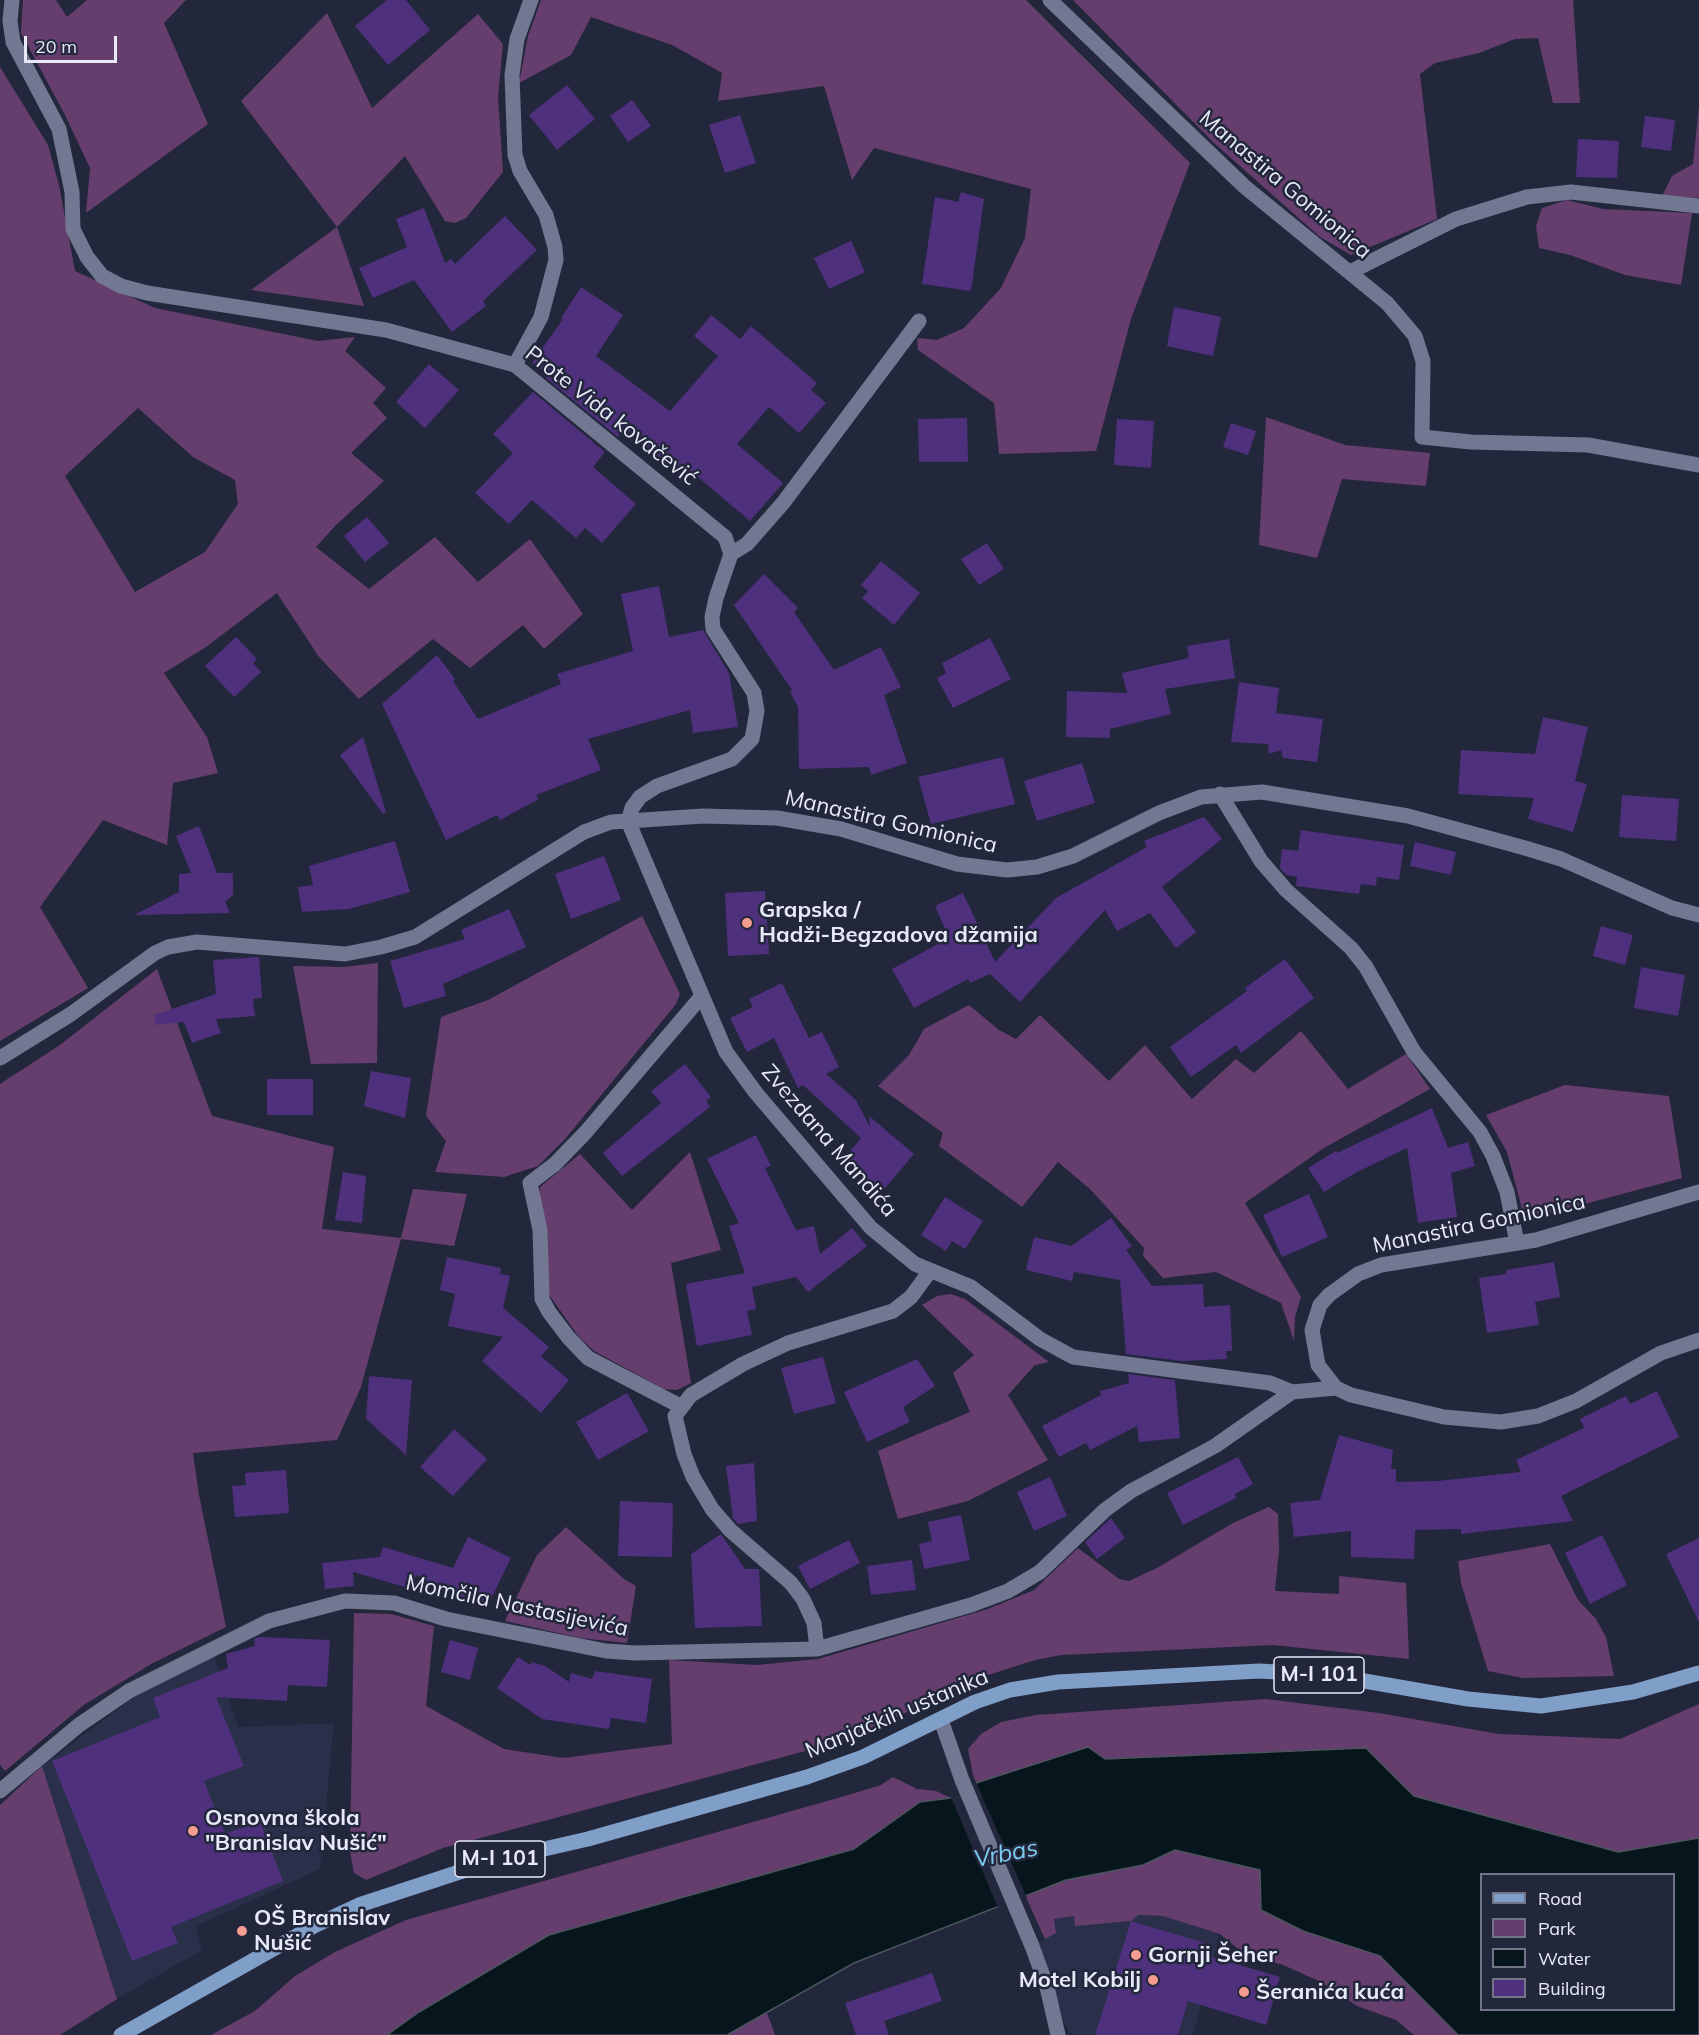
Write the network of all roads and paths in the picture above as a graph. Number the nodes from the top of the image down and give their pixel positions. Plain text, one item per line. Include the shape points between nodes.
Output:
1 (12, 0) edge
2 (531, 0) edge
3 (1050, 0) edge
4 (1699, 206) edge
5 (1352, 271) junction
6 (919, 321) dead end
7 (515, 365) junction
8 (1699, 465) edge
9 (731, 554) junction
10 (1220, 794) junction
11 (628, 821) junction
12 (1699, 915) edge
13 (701, 997) junction
14 (0, 1058) edge
15 (1699, 1192) edge
16 (1517, 1244) junction
17 (930, 1271) junction
18 (1699, 1340) edge
19 (1336, 1388) junction
20 (1292, 1392) junction
21 (680, 1406) junction
22 (817, 1649) junction
23 (1699, 1673) edge
24 (941, 1720) junction
25 (0, 1791) edge
26 (121, 2035) edge
27 (1058, 2035) edge

1 - 7 street, Prote Vida kovačević via 13,42 59,129 72,192 73,229 102,276 147,293 386,330
2 - 7 street via 516,39 512,75 515,155 546,215 556,260 541,317
3 - 5 street, Manastira Gomionica via 1245,187
4 - 5 street via 1571,192 1527,197 1456,219
5 - 8 street, Manastira Gomionica via 1415,336 1423,361 1422,437 1588,445
6 - 9 street via 783,503 747,544
7 - 9 street, Prote Vida kovačević via 718,530
9 - 11 street via 716,598 713,629 754,693 757,711 752,739 732,759 657,786 640,797
10 - 11 street, Manastira Gomionica via 1159,813 1073,856 1037,867 1007,870 957,864 842,829 777,818 704,816
10 - 12 street, Manastira Gomionica via 1262,792 1408,816 1561,859 1672,908
10 - 16 street via 1261,861 1366,967 1414,1052 1480,1132 1507,1192
11 - 13 street, Zvezdana Mandića
11 - 14 street, Manastira Gomionica via 611,822 584,832 416,937 381,947 345,954 197,942 168,947
13 - 17 street, Zvezdana Mandića via 726,1052 812,1162 871,1228 902,1255
13 - 21 street via 585,1133 530,1183 540,1230 542,1299 549,1312 588,1358
15 - 16 street, Manastira Gomionica
16 - 19 street, Manastira Gomionica via 1381,1265 1340,1285 1320,1305 1312,1330 1318,1365
17 - 20 street, Zvezdana Mandića via 971,1287 1040,1339 1073,1357 1270,1383
17 - 21 street via 911,1297 893,1311 788,1343 743,1364 691,1395
18 - 19 street via 1661,1353 1576,1401 1538,1416 1501,1422 1422,1413
19 - 20 street, Zvezdana Mandića
20 - 22 street, Momčila Nastasijevića via 1215,1446 1131,1491 1105,1510 1040,1572 1008,1591
21 - 22 street via 675,1416 677,1428 693,1477 730,1530 791,1583 803,1599 814,1623
22 - 25 street, Momčila Nastasijevića via 606,1651 446,1619 394,1603 345,1601 269,1621 129,1692 79,1725
23 - 24 main road, Manjačkih ustanika / M-I 101 via 1633,1692 1541,1706 1468,1699 1330,1675 1259,1671 1154,1676 1033,1685 975,1702
24 - 26 main road, Manjačkih ustanika / M-I 101 via 863,1757 807,1777 588,1839 496,1860 359,1905 314,1926
24 - 27 street via 1032,1946

